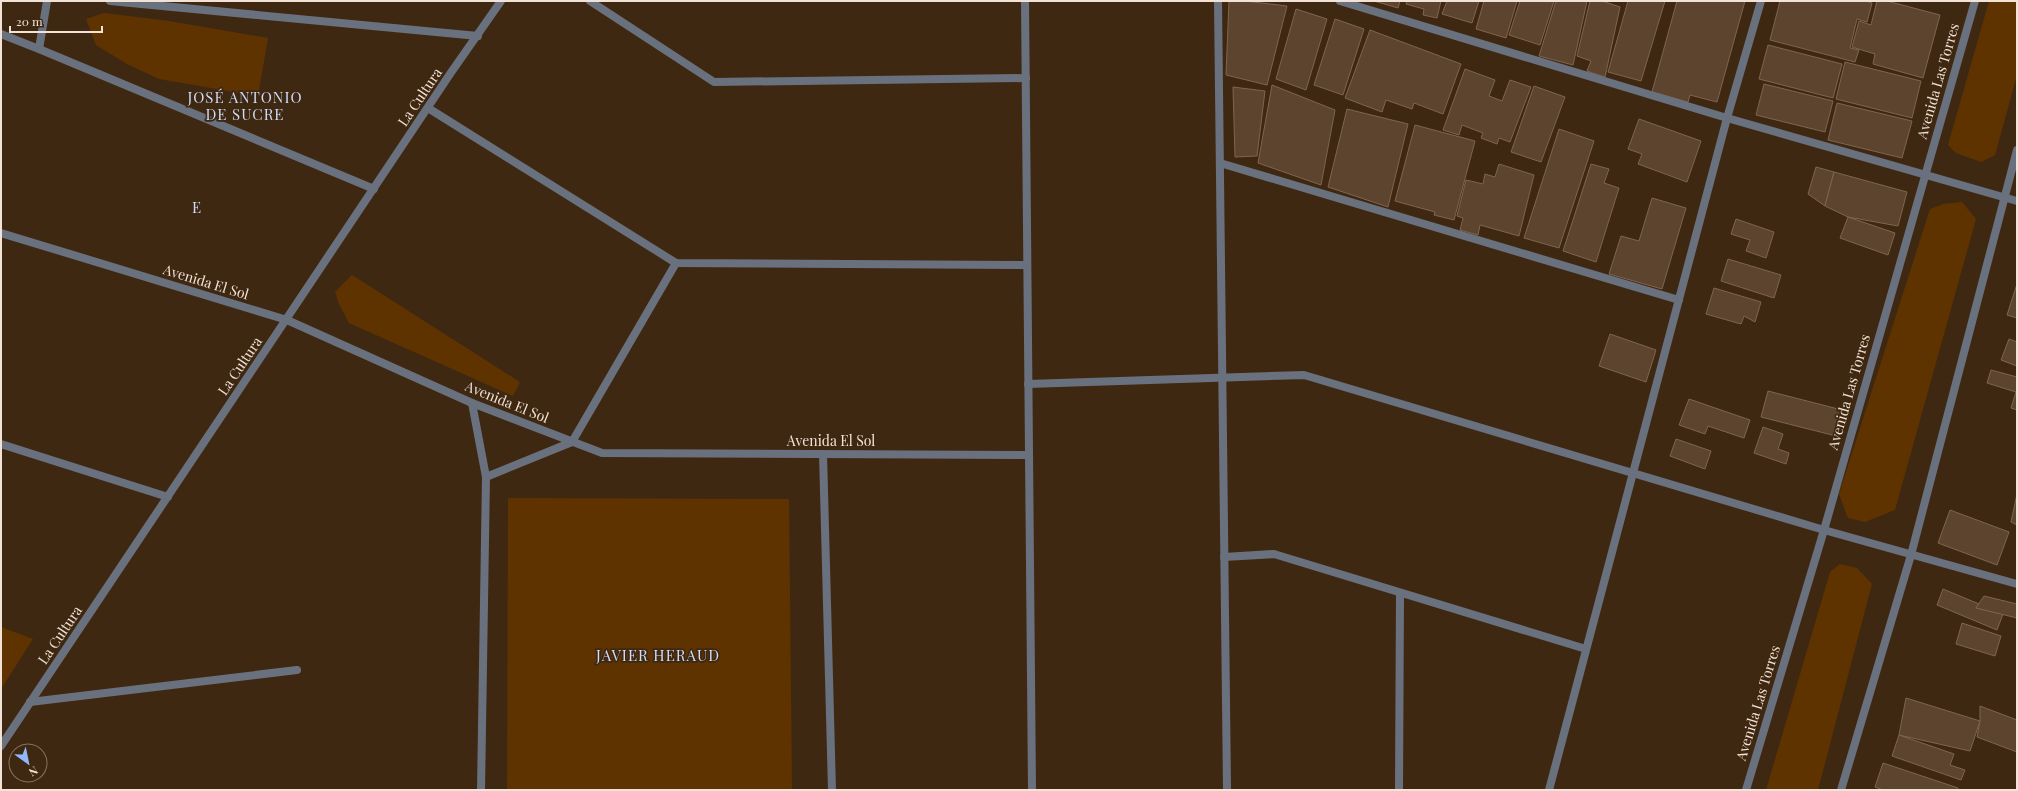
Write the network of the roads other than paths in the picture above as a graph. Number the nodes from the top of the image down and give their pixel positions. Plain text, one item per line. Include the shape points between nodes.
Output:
1 (47, 1) edge
2 (110, 1) edge
3 (501, 1) edge
4 (590, 1) edge
5 (1025, 1) edge
6 (1218, 1) edge
7 (1340, 1) edge
8 (1761, 1) edge
9 (1975, 1) edge
10 (1, 34) edge
11 (478, 36) junction
12 (39, 49) junction
13 (1026, 78) junction
14 (428, 108) junction
15 (1727, 118) junction
16 (2017, 150) edge
17 (1220, 163) junction
18 (1924, 175) junction
19 (374, 189) junction
20 (2005, 198) junction
21 (2017, 201) edge
22 (1, 233) edge
23 (676, 263) junction
24 (1027, 265) junction
25 (1679, 300) junction
26 (287, 320) junction
27 (1222, 377) junction
28 (1028, 384) junction
29 (472, 403) junction
30 (572, 442) junction
31 (1, 444) edge
32 (823, 454) junction
33 (1029, 455) junction
34 (1633, 473) junction
35 (486, 477) junction
36 (168, 497) junction
37 (1824, 530) junction
38 (1911, 555) junction
39 (1224, 557) junction
40 (2017, 584) edge
41 (1400, 593) junction
42 (1586, 649) junction
43 (297, 670) dead end
44 (30, 702) junction
45 (1, 746) edge
46 (481, 790) edge
47 (832, 790) edge
48 (1032, 790) edge
49 (1227, 790) edge
50 (1399, 790) edge
51 (1549, 790) edge
52 (1746, 790) edge
53 (1841, 790) edge

1 - 12 street
2 - 11 street
3 - 11 street, La Cultura
4 - 13 street via 714,82
5 - 13 street
6 - 17 street
7 - 15 street
8 - 15 street
9 - 18 street, Avenida Las Torres
10 - 12 street
11 - 14 street, La Cultura
12 - 19 street
13 - 24 street
14 - 19 street, La Cultura
14 - 23 street
15 - 18 street
15 - 25 street
16 - 20 street
17 - 25 street
17 - 27 street
18 - 20 street
18 - 37 street, Avenida Las Torres
19 - 26 street, La Cultura
20 - 21 street
20 - 38 street
22 - 26 street, Avenida El Sol
23 - 24 street
23 - 30 street
24 - 28 street
25 - 34 street
26 - 29 street, Avenida El Sol
26 - 36 street, La Cultura
27 - 28 street
27 - 34 street via 1304,375
27 - 39 street
28 - 33 street
29 - 30 street, Avenida El Sol
29 - 35 street
30 - 32 street, Avenida El Sol via 602,453
30 - 35 street
31 - 36 street
32 - 33 street, Avenida El Sol
32 - 47 street
33 - 48 street
34 - 37 street
34 - 42 street
35 - 46 street
36 - 44 street, La Cultura
37 - 38 street
37 - 52 street, Avenida Las Torres
38 - 40 street
38 - 53 street
39 - 41 street via 1274,554
39 - 49 street
41 - 42 street
41 - 50 street
42 - 51 street
43 - 44 street
44 - 45 street, La Cultura

